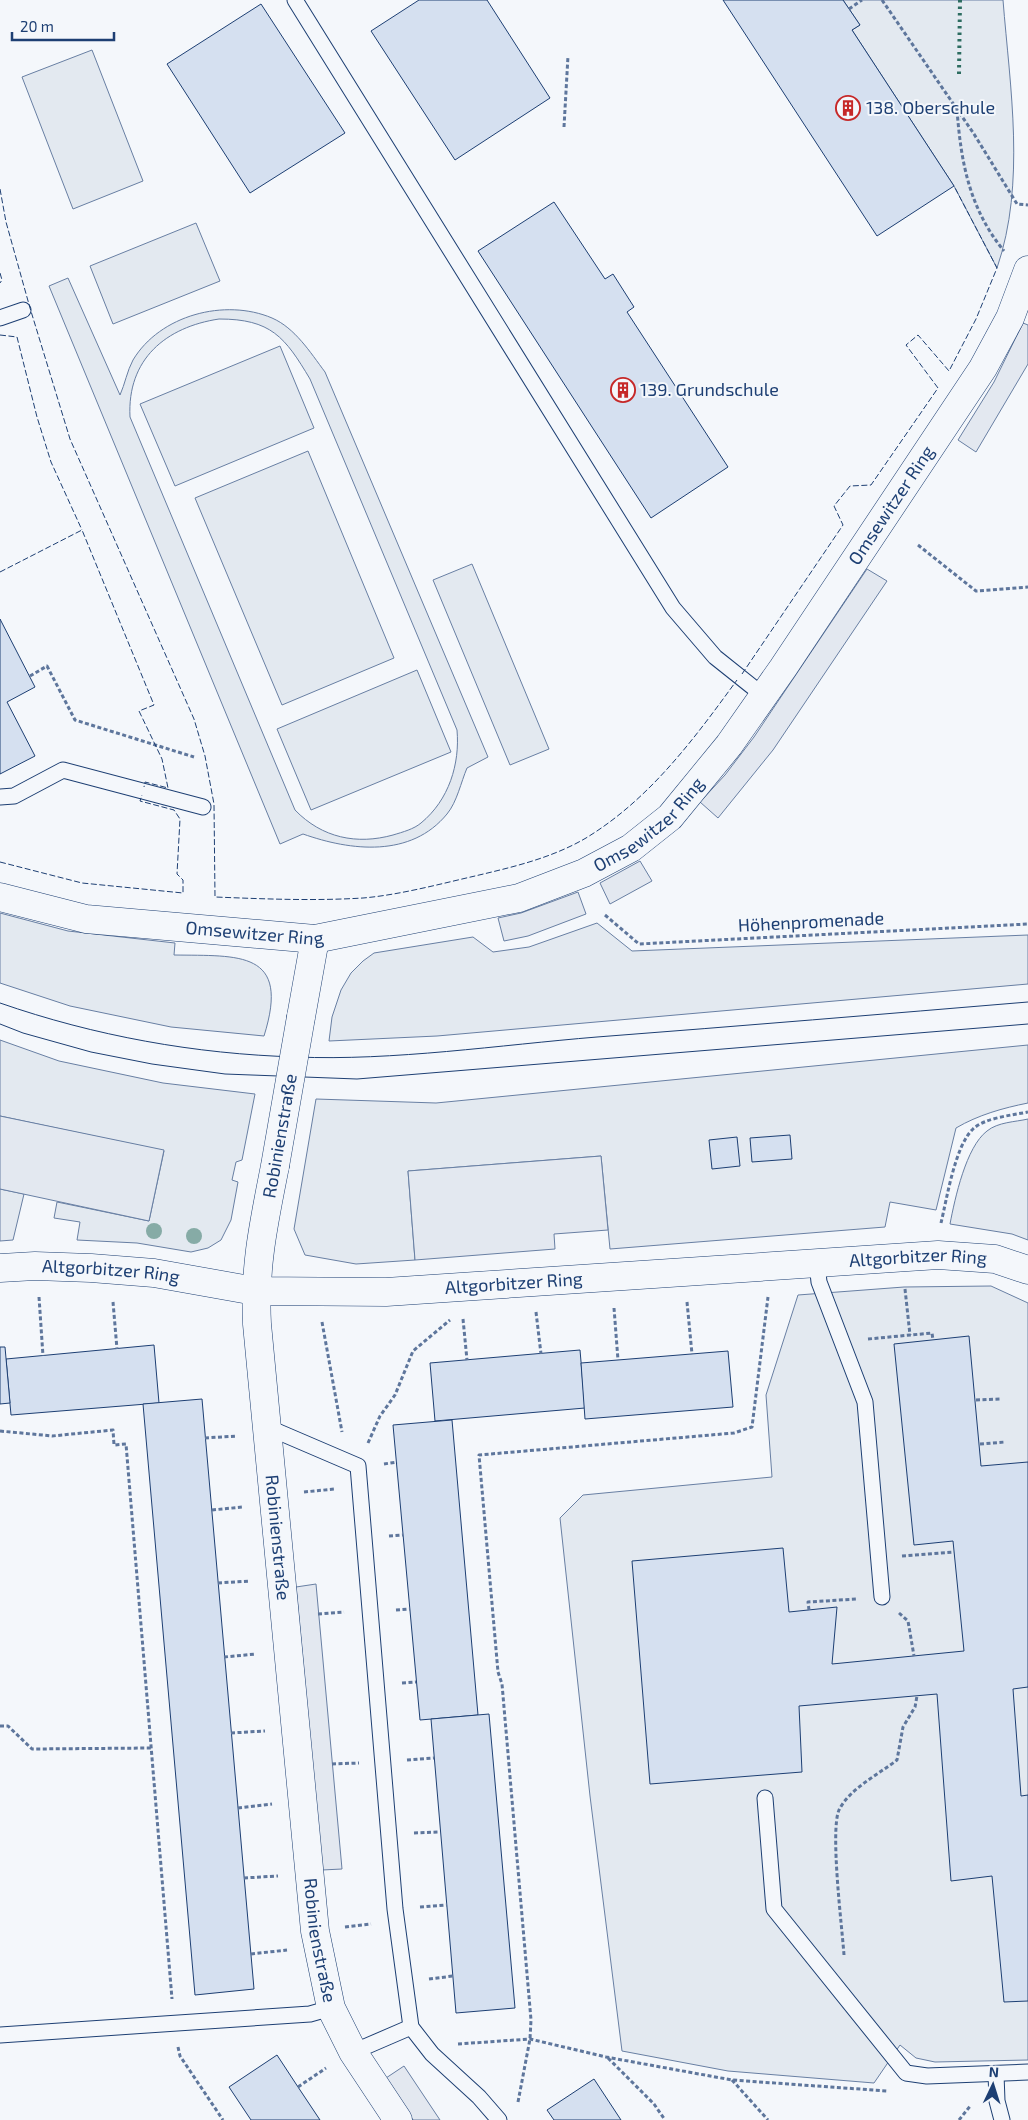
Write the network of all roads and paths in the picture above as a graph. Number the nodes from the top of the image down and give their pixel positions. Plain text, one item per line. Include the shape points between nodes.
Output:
1 (296, 0) edge
2 (862, 0) edge
3 (882, 0) edge
4 (849, 9) dead end
5 (568, 56) dead end
6 (956, 109) junction
7 (564, 127) dead end
8 (1028, 205) edge
9 (1018, 263) edge
10 (23, 310) dead end
11 (0, 318) edge
12 (918, 545) dead end
13 (1028, 587) edge
14 (30, 676) dead end
15 (764, 696) junction
16 (194, 757) dead end
17 (0, 797) edge
18 (203, 807) dead end
19 (0, 896) edge
20 (606, 915) dead end
21 (1028, 924) edge
22 (314, 939) junction
23 (1028, 1112) edge
24 (939, 1231) dead end
25 (817, 1264) junction
26 (0, 1268) edge
27 (1028, 1270) edge
28 (904, 1281) dead end
29 (255, 1291) junction
30 (38, 1294) dead end
31 (112, 1294) dead end
32 (768, 1294) dead end
33 (688, 1305) dead end
34 (455, 1315) dead end
35 (537, 1316) dead end
36 (615, 1319) dead end
37 (463, 1320) dead end
38 (322, 1321) dead end
39 (910, 1335) junction
40 (933, 1340) dead end
41 (841, 1341) junction
42 (117, 1349) dead end
43 (541, 1354) dead end
44 (692, 1354) dead end
45 (43, 1356) dead end
46 (467, 1360) dead end
47 (618, 1360) dead end
48 (1001, 1399) dead end
49 (976, 1400) dead end
50 (267, 1427) junction
51 (0, 1431) edge
52 (230, 1436) dead end
53 (205, 1438) dead end
54 (1005, 1442) dead end
55 (980, 1444) dead end
56 (353, 1464) junction
57 (337, 1489) dead end
58 (316, 1491) dead end
59 (238, 1508) dead end
60 (212, 1510) dead end
61 (954, 1552) dead end
62 (879, 1558) junction
63 (244, 1581) dead end
64 (218, 1583) dead end
65 (882, 1597) dead end
66 (331, 1613) dead end
67 (318, 1614) dead end
68 (248, 1655) dead end
69 (224, 1657) dead end
70 (917, 1696) dead end
71 (0, 1726) edge
72 (272, 1730) dead end
73 (231, 1733) dead end
74 (151, 1748) junction
75 (434, 1758) dead end
76 (411, 1760) dead end
77 (332, 1764) dead end
78 (343, 1764) dead end
79 (765, 1798) dead end
80 (279, 1803) dead end
81 (238, 1808) dead end
82 (285, 1876) dead end
83 (244, 1878) dead end
84 (368, 1924) dead end
85 (342, 1927) dead end
86 (296, 1949) dead end
87 (251, 1954) dead end
88 (836, 1985) junction
89 (171, 1997) dead end
90 (331, 2008) junction
91 (174, 2025) junction
92 (411, 2027) junction
93 (0, 2035) edge
94 (530, 2040) junction
95 (353, 2052) junction
96 (432, 2054) junction
97 (606, 2057) junction
98 (319, 2072) dead end
99 (1028, 2072) edge
100 (906, 2073) junction
101 (996, 2074) junction
102 (732, 2080) junction
103 (298, 2087) dead end
104 (516, 2111) dead end
105 (223, 2120) edge
106 (398, 2120) edge
107 (499, 2120) edge
108 (665, 2120) edge
109 (768, 2120) edge
110 (1002, 2120) edge

1 - 15 lane via 673,608 715,657
2 - 4 path
3 - 6 path
5 - 7 path
6 - 8 path via 1017,204
6 - 9 path via 960,153 982,217 994,239
9 - 15 street, Omsewitzer Ring via 1010,318 983,368
10 - 11 lane
12 - 13 path via 976,591
14 - 16 path via 47,666 76,720
15 - 22 street, Omsewitzer Ring via 730,745 670,817 631,848 584,874 520,898
17 - 18 lane via 14,796 63,770
19 - 22 street, Omsewitzer Ring via 86,919
20 - 21 path, Höhenpromenade via 639,944
22 - 29 street, Robinienstraße, bridge via 258,1254
23 - 24 path via 996,1118 973,1128 961,1148
25 - 27 street, Altgorbitzer Ring via 938,1255 995,1259
25 - 29 street, Altgorbitzer Ring via 386,1292
25 - 41 lane via 819,1282
26 - 29 street, Altgorbitzer Ring via 35,1266 136,1272
28 - 39 path
29 - 50 street, Robinienstraße
30 - 45 path
31 - 42 path
32 - 94 path via 752,1428 734,1433 479,1455 488,1571 507,1733 532,2020
33 - 44 path
34 - 56 path via 412,1351 395,1395
35 - 43 path
36 - 47 path
37 - 46 path
38 - 56 path
39 - 40 path via 932,1333
39 - 41 path
41 - 62 lane via 865,1402
48 - 49 path
50 - 56 lane
50 - 90 street, Robinienstraße via 315,1931
51 - 74 path via 52,1436 113,1430 114,1445 126,1444
52 - 53 path
54 - 55 path
56 - 92 lane via 395,1900
57 - 58 path
59 - 60 path
61 - 62 path
62 - 65 lane
63 - 64 path
66 - 67 path
68 - 69 path
70 - 88 path via 915,1708 903,1727 897,1760 852,1793 839,1810 836,1834 846,1972
71 - 74 path via 8,1726 32,1749
72 - 73 path
74 - 89 path
75 - 76 path
77 - 78 path
79 - 88 lane via 774,1909
80 - 81 path
82 - 83 path
84 - 85 path
86 - 87 path
88 - 100 lane
90 - 91 lane via 310,2014
90 - 95 street, Robinienstraße
91 - 93 lane
91 - 105 path via 180,2056
92 - 95 lane
92 - 96 lane
94 - 96 path via 455,2044
94 - 97 path
94 - 104 path
95 - 106 street, Robinienstraße
96 - 107 lane via 479,2096
97 - 102 path
97 - 108 path via 654,2104
98 - 103 path
99 - 101 lane
100 - 101 lane via 927,2076
100 - 102 path via 905,2092
101 - 110 lane via 997,2101
102 - 109 path

